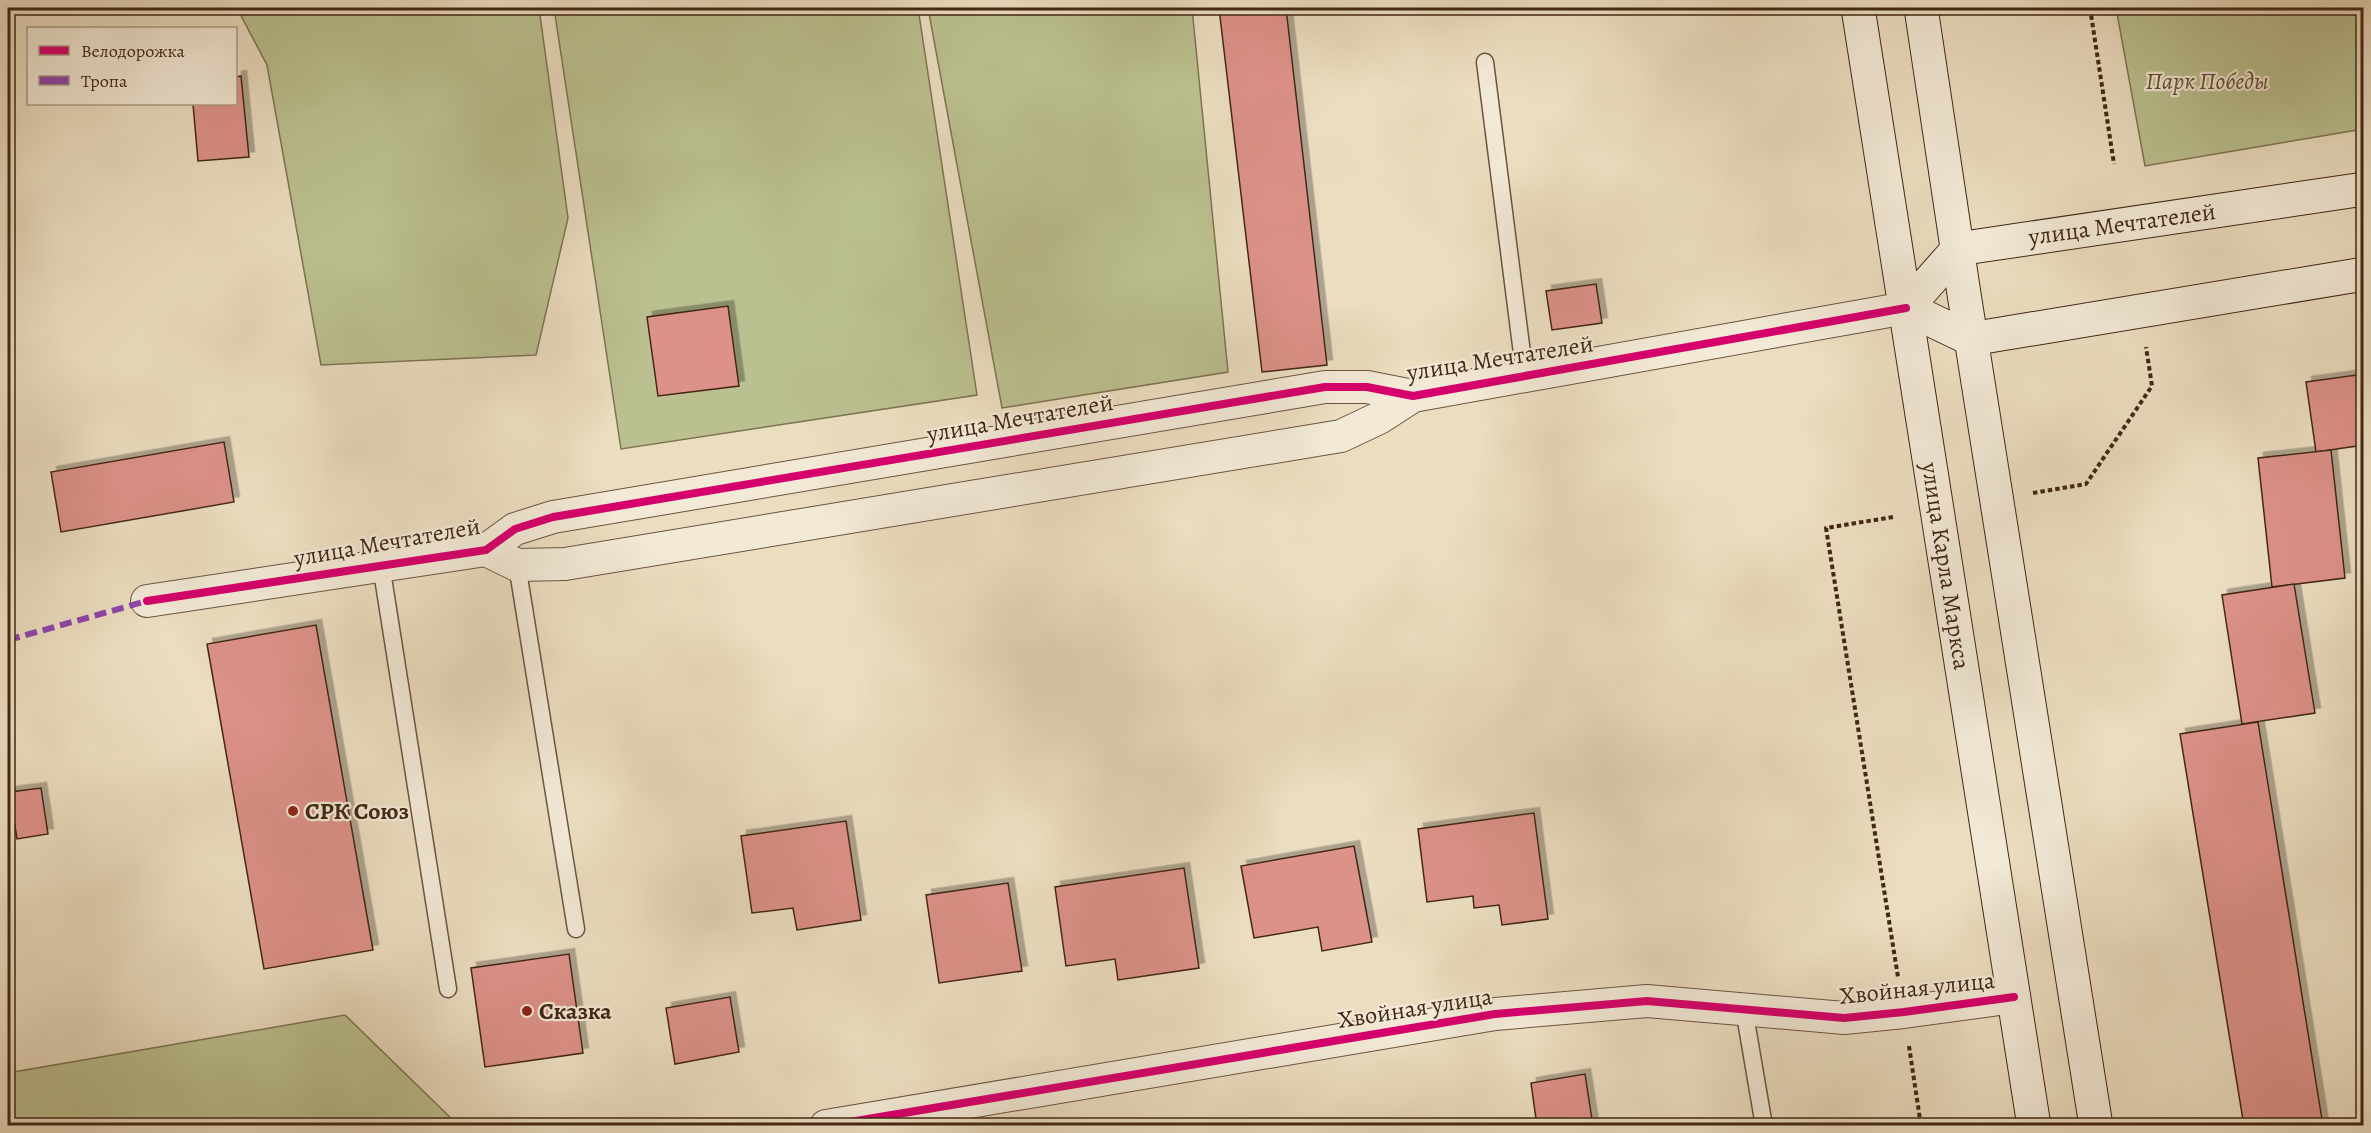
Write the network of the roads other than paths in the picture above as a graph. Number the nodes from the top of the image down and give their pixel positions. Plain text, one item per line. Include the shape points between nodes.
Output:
1 (1858, 8) edge
2 (1921, 8) edge
3 (1485, 62) dead end
4 (2364, 189) edge
5 (1958, 249) junction
6 (2364, 274) edge
7 (1906, 308) junction
8 (1971, 339) junction
9 (1525, 377) junction
10 (1413, 396) junction
11 (486, 550) junction
12 (381, 565) junction
13 (517, 565) junction
14 (147, 601) dead end
15 (576, 929) dead end
16 (448, 989) dead end
17 (2014, 997) junction
18 (1744, 1009) junction
19 (826, 1125) edge
20 (1764, 1125) edge
21 (2034, 1125) edge
22 (2096, 1125) edge

1 - 7 main road, улица Карла Маркса
2 - 5 main road
3 - 9 lane
4 - 5 main road, улица Мечтателей
5 - 7 main road
5 - 8 main road
6 - 8 main road
7 - 8 main road
7 - 9 street, улица Мечтателей
7 - 17 main road, улица Карла Маркса
8 - 22 main road
9 - 10 street, улица Мечтателей
10 - 11 street, улица Мечтателей via 1367,387 1325,387 553,517 514,529
10 - 13 street, улица Мечтателей via 1341,436 565,564
11 - 12 street, улица Мечтателей
11 - 13 street, улица Мечтателей
12 - 14 street, улица Мечтателей
12 - 16 lane
13 - 15 lane
17 - 18 street, Хвойная улица via 1844,1018
17 - 21 main road, улица Карла Маркса
18 - 19 street, Хвойная улица via 1647,1001 1495,1014
18 - 20 lane

